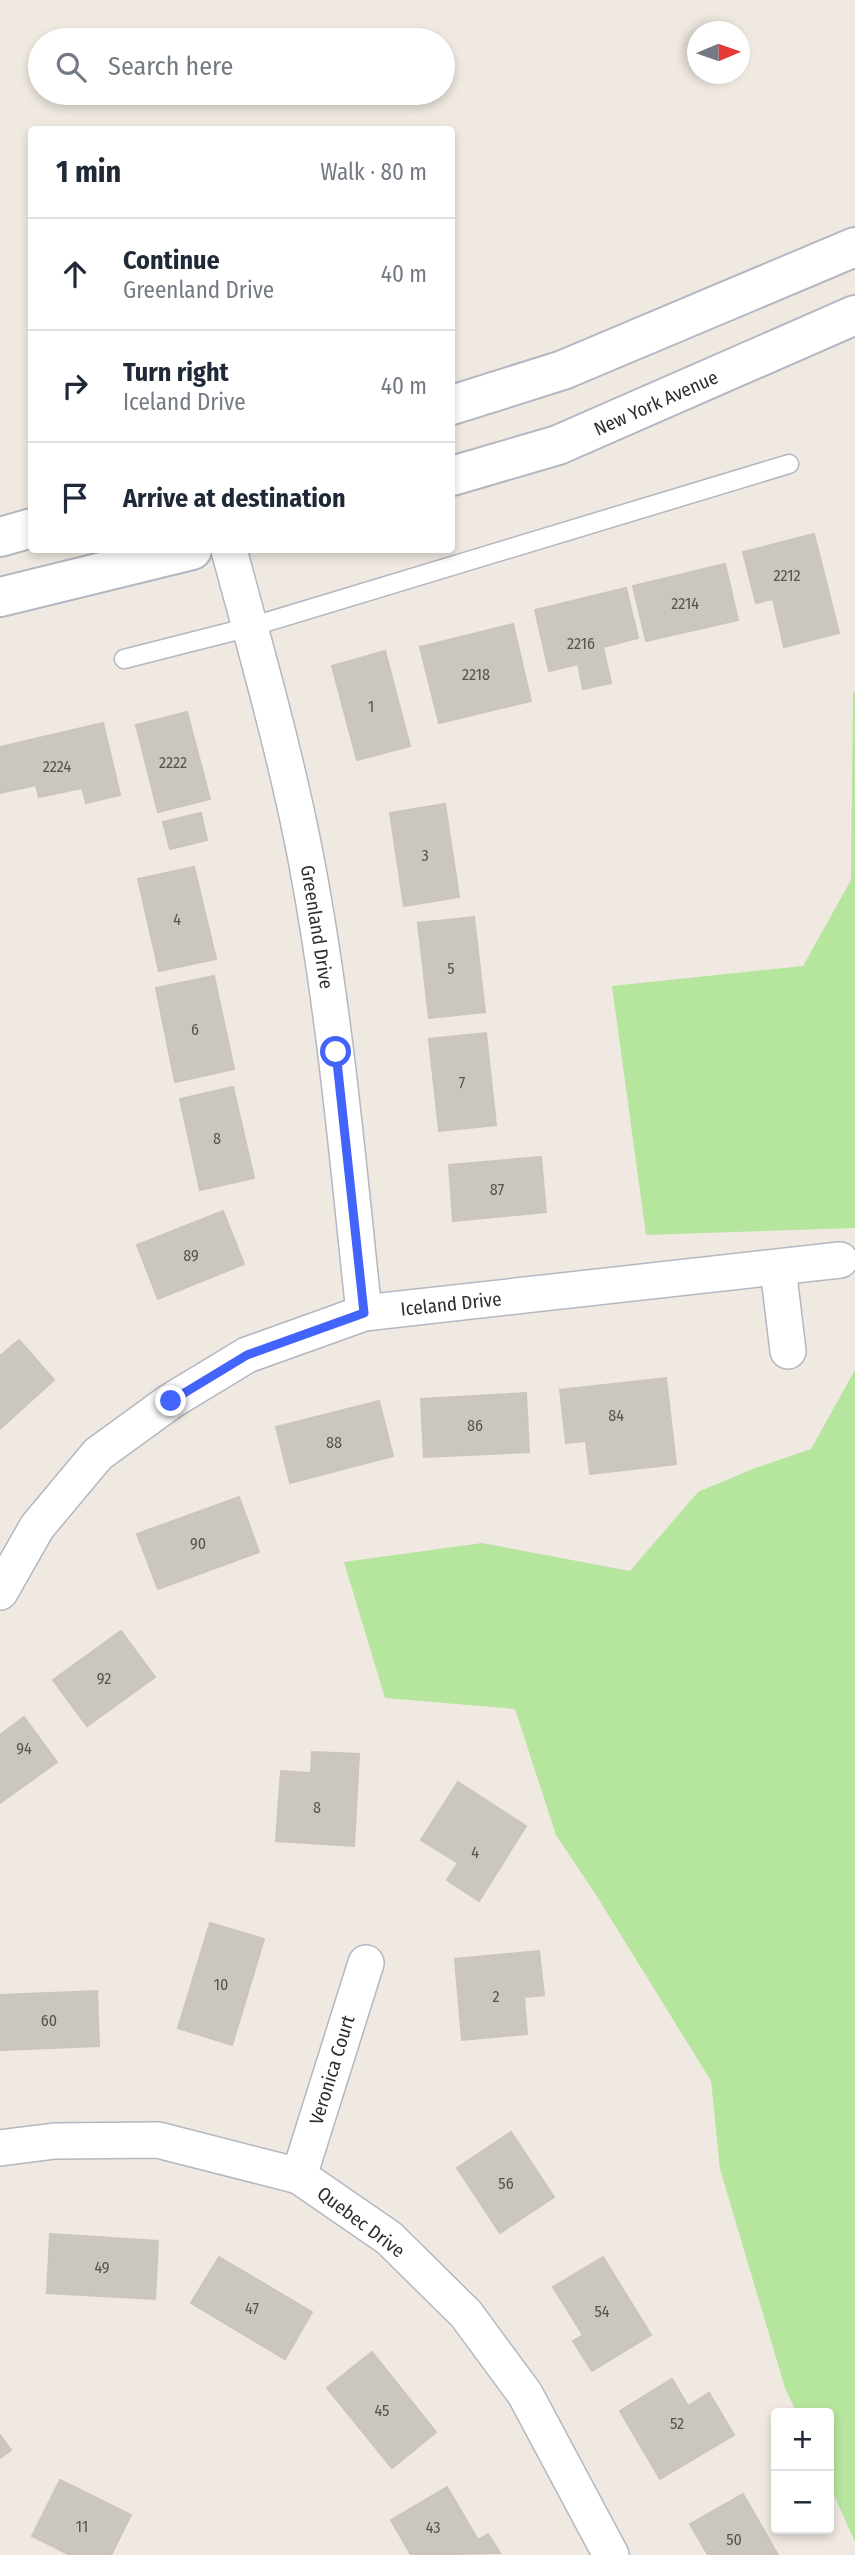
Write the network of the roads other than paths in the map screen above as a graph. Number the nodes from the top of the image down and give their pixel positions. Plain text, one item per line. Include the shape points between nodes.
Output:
1 (855, 247) edge
2 (855, 316) edge
3 (455, 404) edge
4 (789, 464) dead end
5 (455, 475) edge
6 (28, 529) edge
7 (0, 537) edge
8 (180, 553) edge
9 (230, 553) edge
10 (0, 597) edge
11 (250, 627) junction
12 (124, 659) dead end
13 (840, 1260) dead end
14 (778, 1268) junction
15 (364, 1313) junction
16 (788, 1351) dead end
17 (0, 1592) edge
18 (366, 1964) dead end
19 (0, 2148) edge
20 (299, 2176) junction
21 (611, 2555) edge

1 - 3 street via 562,370
2 - 5 street, New York Avenue via 558,445
4 - 11 lane
6 - 7 street
8 - 10 street
9 - 11 street, Greenland Drive
11 - 12 lane
11 - 15 street, Greenland Drive via 306,862 324,965
13 - 14 street, Iceland Drive
14 - 15 street, Iceland Drive
14 - 16 street
15 - 17 street, Iceland Drive via 247,1355 171,1401 98,1454 37,1527
18 - 20 street, Veronica Court
19 - 20 street, Quebec Drive via 55,2141 158,2140
20 - 21 street, Quebec Drive via 389,2238 466,2314 525,2394

